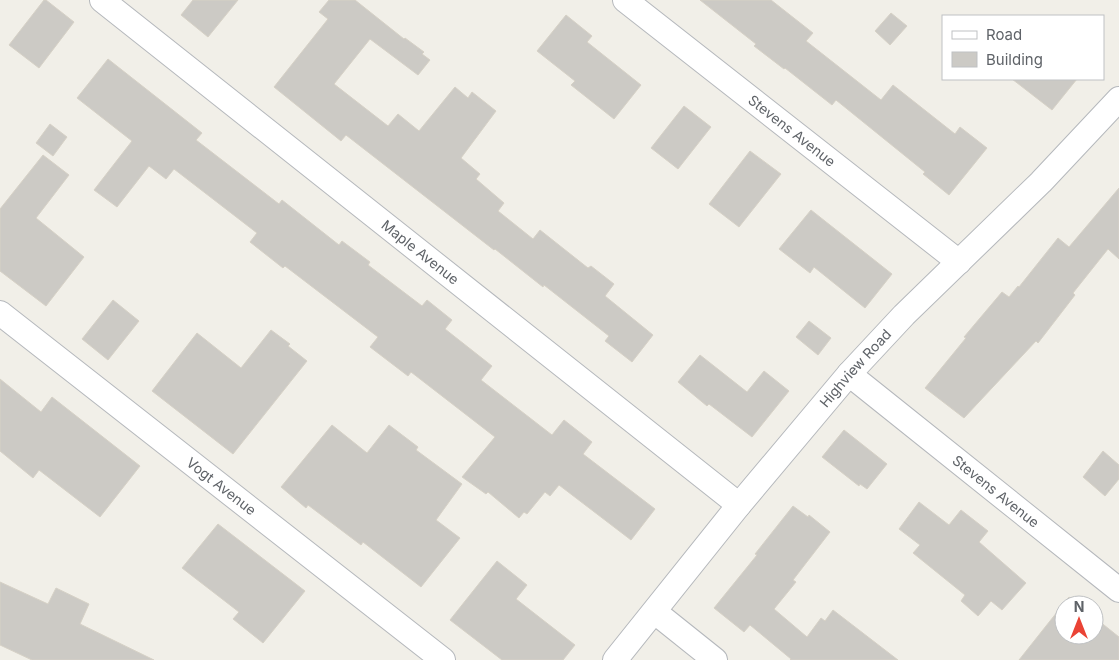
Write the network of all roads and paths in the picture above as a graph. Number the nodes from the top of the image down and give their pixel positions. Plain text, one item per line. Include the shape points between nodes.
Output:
1 (102, 0) edge
2 (625, 0) edge
3 (1119, 99) edge
4 (960, 262) junction
5 (0, 313) edge
6 (849, 374) junction
7 (739, 505) junction
8 (1119, 590) edge
9 (655, 612) junction
10 (443, 660) edge
11 (615, 660) edge
12 (715, 660) edge

1 - 7 street, Maple Avenue
2 - 4 street, Stevens Avenue
3 - 4 street, Highview Road
4 - 6 street, Highview Road
5 - 10 street, Vogt Avenue
6 - 7 street, Highview Road
6 - 8 street, Stevens Avenue
7 - 9 street, Highview Road
9 - 11 street, Highview Road
9 - 12 street

